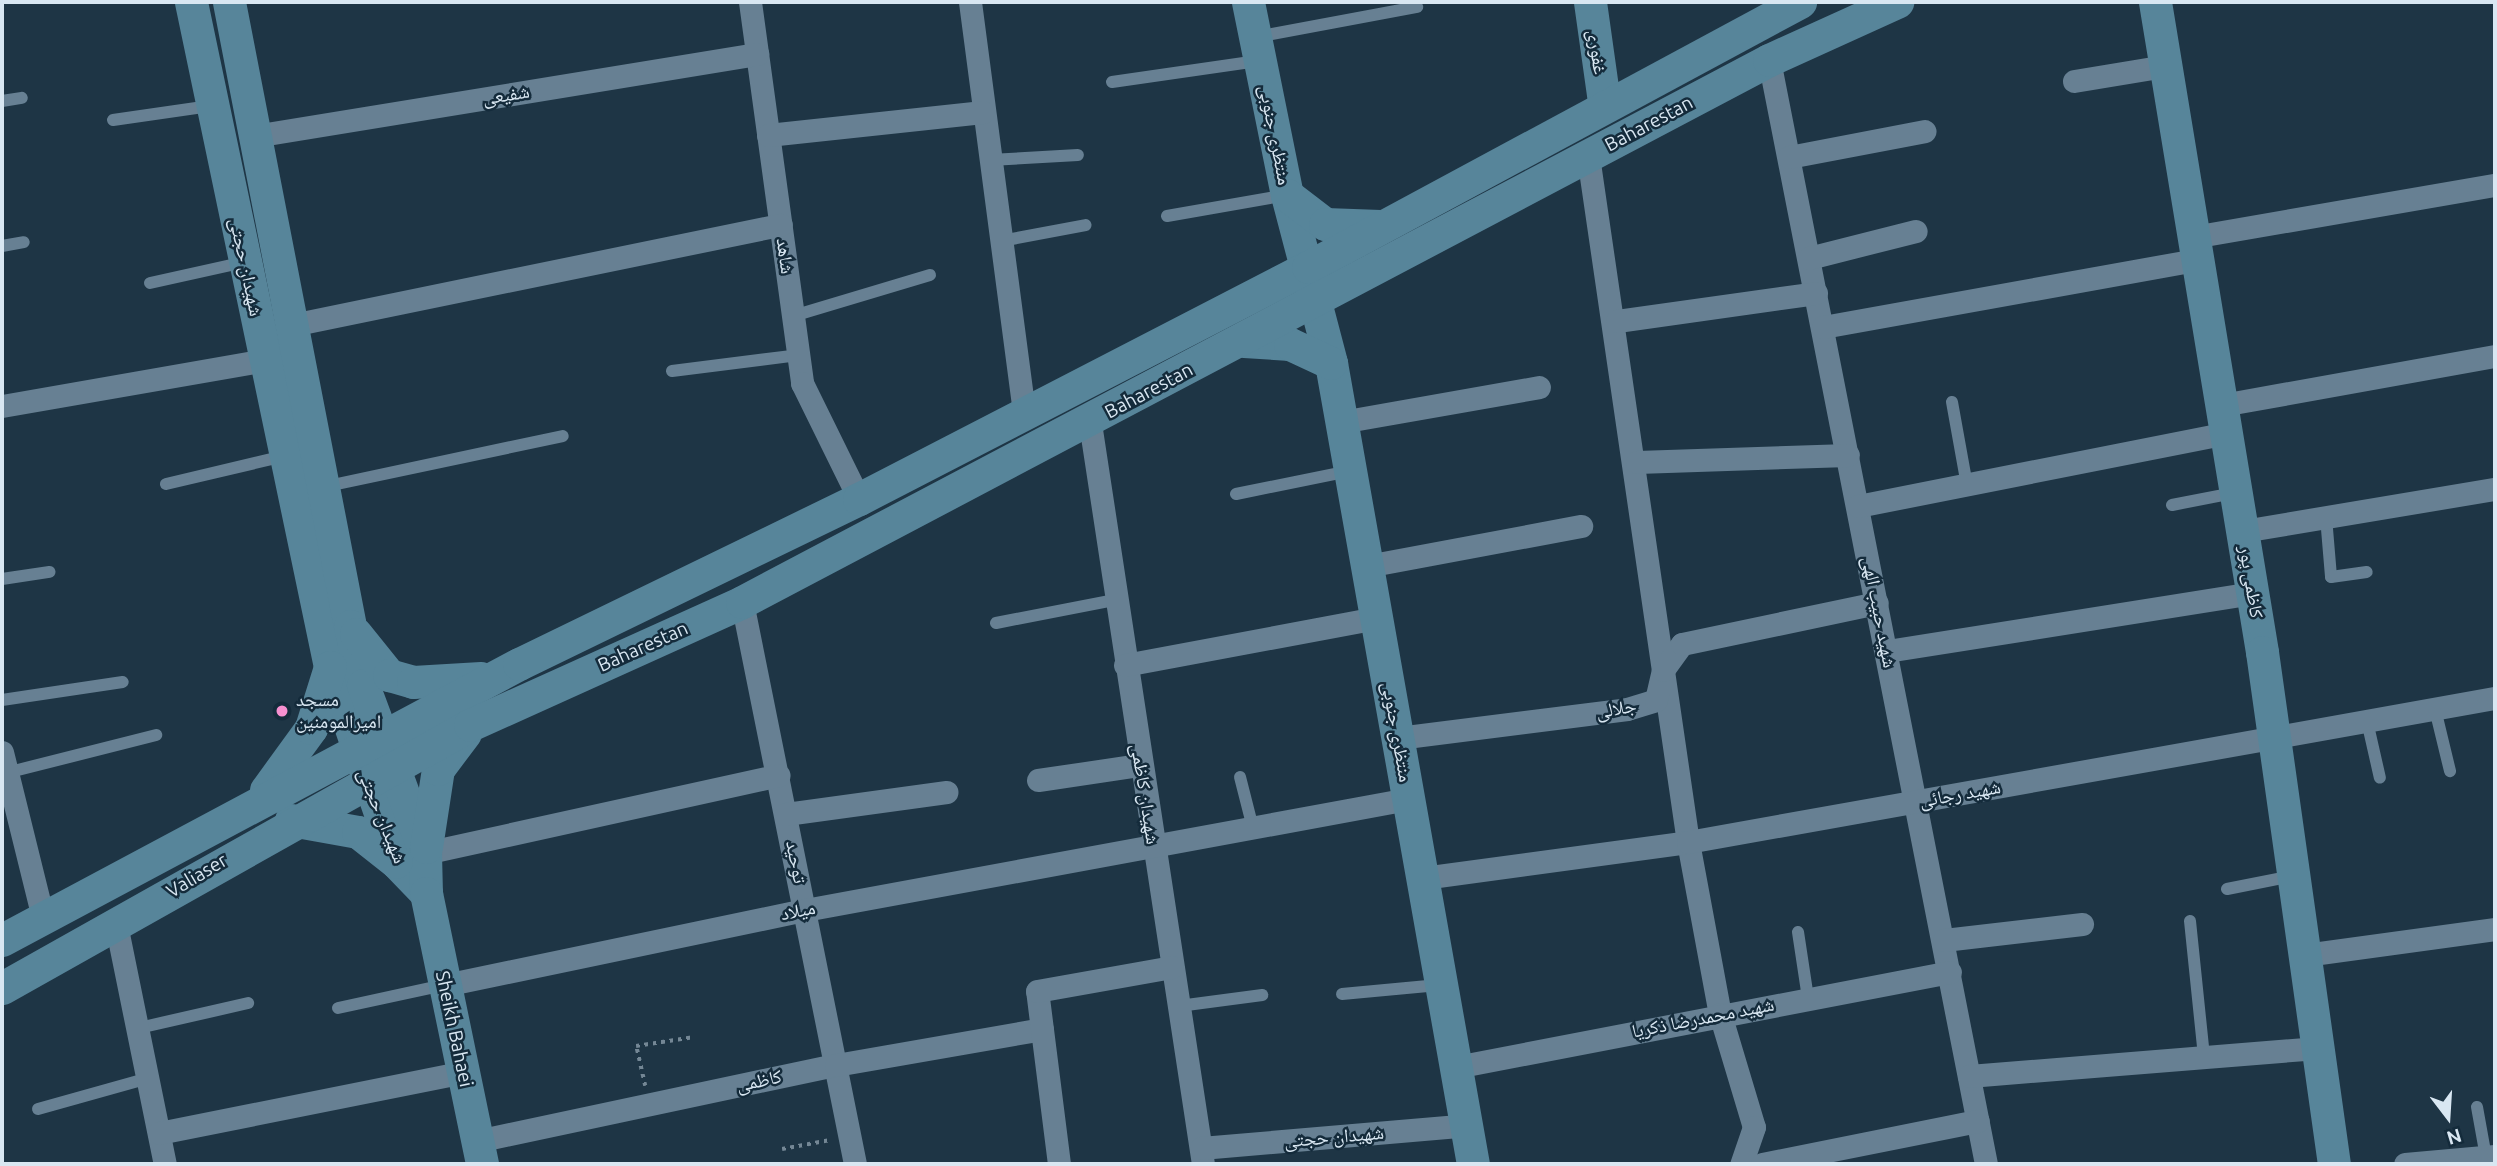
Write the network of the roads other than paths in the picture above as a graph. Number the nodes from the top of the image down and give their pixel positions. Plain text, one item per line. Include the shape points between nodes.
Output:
1 (191, 2) edge
2 (229, 2) edge
3 (750, 2) edge
4 (970, 2) edge
5 (1248, 2) edge
6 (1590, 2) edge
7 (1800, 2) edge
8 (1897, 2) edge
9 (2155, 2) edge
10 (1417, 7) dead end
11 (1258, 49) junction
12 (757, 54) junction
13 (1769, 60) junction
14 (2165, 66) junction
15 (2074, 81) dead end
16 (1112, 82) dead end
17 (22, 97) dead end
18 (2, 101) edge
19 (1604, 102) junction
20 (213, 106) junction
21 (983, 112) junction
22 (113, 120) dead end
23 (1925, 131) dead end
24 (768, 135) junction
25 (255, 136) junction
26 (1078, 155) dead end
27 (1588, 156) junction
28 (1789, 157) junction
29 (990, 160) junction
30 (2495, 185) edge
31 (1287, 195) junction
32 (1167, 216) dead end
33 (781, 225) junction
34 (1086, 225) dead end
35 (1380, 226) junction
36 (1916, 231) dead end
37 (1001, 241) junction
38 (24, 242) dead end
39 (2, 246) edge
40 (2195, 248) junction
41 (1809, 258) junction
42 (245, 262) junction
43 (1308, 267) junction
44 (930, 275) dead end
45 (150, 283) dead end
46 (1816, 293) junction
47 (1315, 301) junction
48 (793, 316) junction
49 (1617, 321) junction
50 (292, 326) junction
51 (1823, 327) junction
52 (1244, 341) junction
53 (799, 355) junction
54 (2495, 356) edge
55 (266, 360) junction
56 (1331, 363) junction
57 (672, 371) dead end
58 (1539, 387) dead end
59 (1952, 401) dead end
60 (2, 406) edge
61 (1024, 411) junction
62 (2224, 419) junction
63 (1090, 422) junction
64 (1341, 422) junction
65 (563, 436) dead end
66 (1848, 455) junction
67 (286, 456) junction
68 (1637, 462) junction
69 (1350, 471) junction
70 (166, 484) dead end
71 (1967, 485) junction
72 (323, 487) junction
73 (2495, 489) edge
74 (2236, 492) junction
75 (1236, 495) dead end
76 (859, 499) junction
77 (2172, 505) dead end
78 (1858, 506) junction
79 (2326, 517) junction
80 (1581, 526) dead end
81 (2243, 531) junction
82 (1367, 566) junction
83 (49, 572) dead end
84 (2367, 572) dead end
85 (2, 579) edge
86 (2253, 593) junction
87 (1114, 600) junction
88 (742, 602) junction
89 (1877, 603) junction
90 (1376, 618) junction
91 (996, 623) dead end
92 (350, 626) junction
93 (1887, 652) junction
94 (519, 664) junction
95 (1125, 665) junction
96 (330, 667) junction
97 (1663, 670) junction
98 (123, 682) dead end
99 (2495, 698) edge
100 (2, 700) edge
101 (2435, 709) junction
102 (2367, 720) junction
103 (470, 725) junction
104 (156, 735) dead end
105 (2274, 736) junction
106 (1398, 738) junction
107 (375, 759) junction
108 (4, 762) edge
109 (1140, 765) junction
110 (2450, 771) dead end
111 (779, 775) junction
112 (1240, 778) dead end
113 (2380, 778) dead end
114 (1038, 780) dead end
115 (947, 792) dead end
116 (1408, 799) junction
117 (1917, 802) junction
118 (248, 809) junction
119 (786, 814) junction
120 (291, 820) junction
121 (1253, 828) junction
122 (1688, 842) junction
123 (1153, 847) junction
124 (411, 858) junction
125 (2294, 876) junction
126 (1423, 878) junction
127 (2227, 889) dead end
128 (426, 893) joint
129 (805, 910) junction
130 (43, 918) junction
131 (2190, 921) dead end
132 (116, 924) junction
133 (2082, 924) dead end
134 (2495, 929) edge
135 (1798, 932) dead end
136 (2, 940) edge
137 (1944, 940) junction
138 (2305, 955) junction
139 (1172, 967) junction
140 (1950, 972) junction
141 (445, 985) junction
142 (1441, 985) junction
143 (2, 988) edge
144 (1342, 994) dead end
145 (1262, 995) dead end
146 (1808, 998) junction
147 (248, 1003) dead end
148 (1179, 1006) junction
149 (338, 1007) dead end
150 (1720, 1014) junction
151 (139, 1028) junction
152 (1042, 1029) junction
153 (2318, 1048) junction
154 (2204, 1057) junction
155 (836, 1065) junction
156 (1456, 1067) junction
157 (463, 1072) junction
158 (1969, 1076) junction
159 (149, 1078) junction
160 (2477, 1107) dead end
161 (38, 1109) dead end
162 (1978, 1121) junction
163 (1466, 1125) junction
164 (159, 1133) junction
165 (479, 1153) edge
166 (1202, 1156) edge
167 (2490, 1157) edge
168 (165, 1164) edge
169 (855, 1164) edge
170 (1059, 1164) edge
171 (1474, 1164) edge
172 (1741, 1164) edge
173 (1762, 1164) edge
174 (1986, 1164) edge
175 (2334, 1164) edge
176 (2405, 1164) edge

1 - 20 main road, شهیدان حجتی
2 - 25 main road, شهیدان حجتی
3 - 12 street, شاهد
4 - 21 street
5 - 11 main road, منتظری جنوبی
6 - 19 main road, غفوری
7 - 19 main road, Baharestan
8 - 13 main road, Baharestan
9 - 14 main road, کاظمی پور
10 - 11 lane
11 - 16 lane
11 - 31 main road, منتظری جنوبی
12 - 24 street, شاهد
12 - 25 street, شفیعی
13 - 27 main road, Baharestan
13 - 28 street, شهید حبیب الهی
14 - 15 street
14 - 40 main road, کاظمی پور
17 - 18 lane
19 - 35 main road, Baharestan
20 - 22 lane
20 - 42 main road, شهیدان حجتی
21 - 24 street
21 - 29 street
23 - 28 street
24 - 33 street, شاهد
25 - 50 main road, شهیدان حجتی
26 - 29 lane
27 - 47 main road, Baharestan
27 - 49 street
28 - 41 street, شهید حبیب الهی
29 - 37 street
30 - 40 street
31 - 32 lane
31 - 35 main road via 1325,224
31 - 43 main road, منتظری جنوبی
33 - 48 street, شاهد
33 - 50 street
34 - 37 lane
35 - 43 main road, Baharestan
36 - 41 street
37 - 61 street
38 - 39 lane
40 - 51 street
40 - 62 main road, کاظمی پور
41 - 46 street, شهید حبیب الهی
42 - 45 lane
42 - 55 main road, شهیدان حجتی
43 - 47 main road, منتظری جنوبی
43 - 61 main road, Baharestan
44 - 48 lane
46 - 49 street
46 - 51 street, شهید حبیب الهی
47 - 52 main road, Baharestan
47 - 56 main road, منتظری جنوبی
48 - 53 street, شاهد
49 - 68 street
50 - 72 main road, شهیدان حجتی
51 - 66 street, شهید حبیب الهی
52 - 56 main road via 1290,344
52 - 63 main road, Baharestan
53 - 57 lane
53 - 76 street, شاهد via 802,383
54 - 62 street
55 - 60 street
55 - 67 main road, شهیدان حجتی
56 - 64 main road, منتظری جنوبی
58 - 64 street
59 - 71 lane
61 - 76 main road, Baharestan
62 - 71 street
62 - 74 main road, کاظمی پور
63 - 87 street, شهیدان کاظمی
63 - 88 main road, Baharestan
64 - 69 main road, منتظری جنوبی
65 - 72 lane
66 - 68 street
66 - 78 street, شهید حبیب الهی
67 - 70 lane
67 - 96 main road, شهیدان حجتی
68 - 97 street
69 - 75 lane
69 - 82 main road, منتظری جنوبی
71 - 78 street
72 - 92 main road, شهیدان حجتی
73 - 79 street
74 - 77 lane
74 - 81 main road, کاظمی پور
76 - 94 main road, Baharestan
78 - 89 street, شهید حبیب الهی
79 - 81 street
79 - 84 lane via 2332,577
80 - 82 street
81 - 86 main road, کاظمی پور
82 - 90 main road, منتظری جنوبی
83 - 85 lane
86 - 93 street
86 - 105 main road, کاظمی پور
87 - 91 lane
87 - 95 street, شهیدان کاظمی
88 - 103 main road, Baharestan
88 - 111 street, توحید
89 - 93 street, شهید حبیب الهی
89 - 97 street, جلالی via 1682,645
90 - 95 street
90 - 106 main road, منتظری جنوبی
92 - 94 main road via 389,675 413,682 483,678
92 - 107 main road, شهیدان حجتی
93 - 117 street, شهید حبیب الهی
94 - 107 main road, Baharestan
95 - 109 street, شهیدان کاظمی
96 - 107 main road, شهیدان حجتی
96 - 118 main road via 295,758
97 - 106 street, جلالی via 1656,700 1627,709
97 - 122 street
98 - 100 lane
99 - 101 street, شهید رجائی
101 - 102 street, شهید رجائی
101 - 110 lane
102 - 105 street, شهید رجائی
102 - 113 lane
103 - 107 main road, Baharestan
103 - 124 main road via 438,769
104 - 108 lane
105 - 117 street, شهید رجائی
105 - 125 main road, کاظمی پور
106 - 116 main road, منتظری جنوبی
107 - 118 main road, Valiaser
107 - 120 main road, Valiaser
107 - 124 main road, شهیدان حجتی
108 - 130 street
109 - 114 street
109 - 123 street, شهیدان کاظمی
111 - 119 street, توحید
111 - 124 street
112 - 121 lane
115 - 119 street
116 - 121 street, میلاد
116 - 126 main road, منتظری جنوبی
117 - 122 street, شهید رجائی
117 - 137 street, شهید حبیب الهی
118 - 130 main road, Valiaser
119 - 129 street, توحید
120 - 124 main road via 358,832
120 - 132 main road, Valiaser
121 - 123 street, میلاد
122 - 126 street, شهید رجائی
122 - 150 street
123 - 129 street, میلاد
123 - 139 street, شهیدان کاظمی
124 - 128 main road, شهیدان حجتی
125 - 127 lane
125 - 138 main road, کاظمی پور
126 - 142 main road, منتظری جنوبی
128 - 141 main road, Sheikh Bahaei
129 - 141 street, میلاد
129 - 155 street, توحید
130 - 136 main road, Valiaser
131 - 154 lane
132 - 143 main road, Valiaser
132 - 151 street
133 - 137 street
134 - 138 street
135 - 146 lane
137 - 140 street, شهید حبیب الهی
138 - 153 main road, کاظمی پور
139 - 148 street, شهیدان کاظمی
139 - 152 street via 1037,991
140 - 146 street, شهید محمدرضا ذکریا
140 - 158 street, شهید حبیب الهی
141 - 149 lane
141 - 157 main road, Sheikh Bahaei
142 - 144 lane
142 - 156 main road, منتظری جنوبی
145 - 148 lane
146 - 150 street, شهید محمدرضا ذکریا
147 - 151 lane
148 - 166 street, شهیدان کاظمی
150 - 156 street, شهید محمدرضا ذکریا
150 - 172 street via 1754,1127
151 - 159 street
152 - 155 street, کاظمی
152 - 170 street
153 - 154 street
153 - 175 main road, کاظمی پور
154 - 158 street
155 - 165 street, کاظمی via 650,1104
155 - 169 street, توحید
156 - 163 main road, منتظری جنوبی
157 - 164 street
157 - 165 main road, Sheikh Bahaei
158 - 162 street, شهید حبیب الهی
159 - 161 lane
159 - 164 street
160 - 167 lane
162 - 173 street
162 - 174 street, شهید حبیب الهی
163 - 166 street, شهیدان حجتی
163 - 171 main road, منتظری جنوبی
164 - 168 street
167 - 176 street

